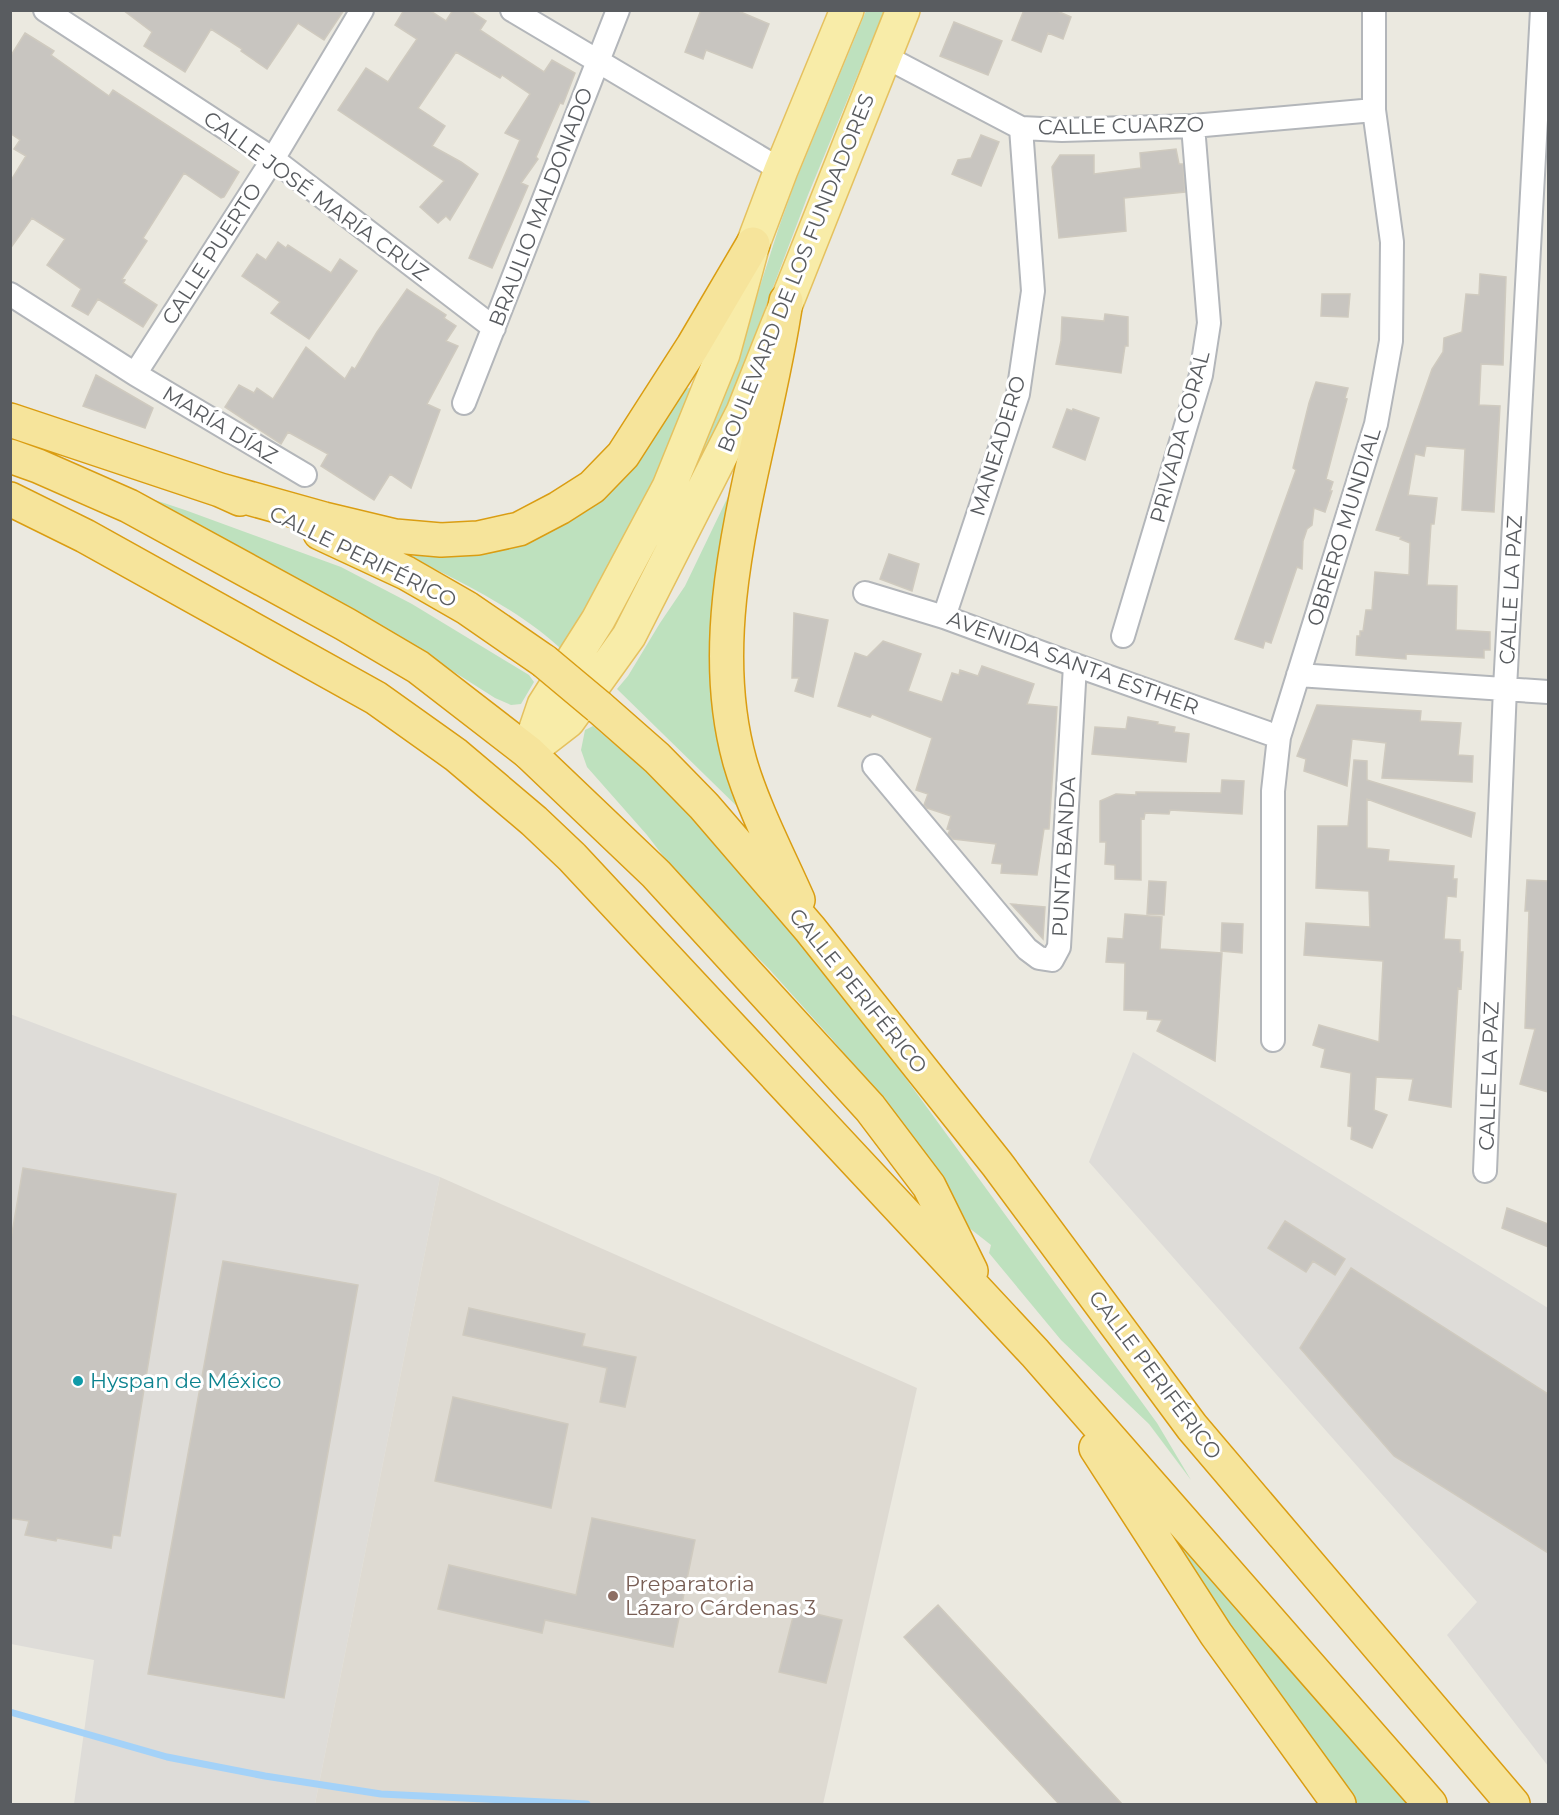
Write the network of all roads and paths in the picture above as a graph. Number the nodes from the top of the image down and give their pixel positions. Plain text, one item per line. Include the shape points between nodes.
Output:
1 (45, 10) edge
2 (362, 10) edge
3 (512, 10) edge
4 (618, 10) edge
5 (847, 10) edge
6 (903, 10) edge
7 (1374, 10) edge
8 (1542, 10) edge
9 (884, 56) junction
10 (597, 61) junction
11 (1374, 110) junction
12 (1193, 126) junction
13 (1021, 128) junction
14 (273, 159) junction
15 (781, 170) junction
16 (753, 244) junction
17 (10, 294) edge
18 (786, 301) junction
19 (494, 328) junction
20 (135, 374) junction
21 (464, 403) dead end
22 (10, 420) edge
23 (10, 456) edge
24 (305, 475) dead end
25 (220, 490) junction
26 (10, 499) edge
27 (865, 593) dead end
28 (944, 617) junction
29 (1123, 636) dead end
30 (1075, 665) junction
31 (1298, 675) junction
32 (1505, 688) junction
33 (1548, 692) edge
34 (1279, 737) junction
35 (528, 752) junction
36 (874, 766) dead end
37 (810, 929) junction
38 (1273, 1040) dead end
39 (1485, 1171) dead end
40 (986, 1303) junction
41 (1035, 1353) junction
42 (1339, 1804) edge
43 (1430, 1804) edge
44 (1513, 1804) edge

1 - 14 street, CALLE JOSÉ MARÍA CRUZ
2 - 14 street, CALLE PUERTO
3 - 10 street
4 - 10 street, BRAULIO MALDONADO
5 - 15 main road, BOULEVARD DE LOS FUNDADORES
6 - 9 main road, BOULEVARD DE LOS FUNDADORES
7 - 11 street, OBRERO MUNDIAL
8 - 32 street, CALLE LA PAZ
9 - 13 street, CALLE CUARZO
9 - 18 main road, BOULEVARD DE LOS FUNDADORES
10 - 15 street
10 - 19 street, BRAULIO MALDONADO
11 - 12 street, CALLE CUARZO
11 - 31 street, OBRERO MUNDIAL via 1392,242 1391,341 1376,424
12 - 13 street, CALLE CUARZO
12 - 29 street, PRIVADA CORAL via 1209,323 1189,419
13 - 28 street, MANEADERO via 1033,291 1018,394
14 - 19 street, CALLE JOSÉ MARÍA CRUZ
14 - 20 street, CALLE PUERTO
15 - 16 main road, BOULEVARD DE LOS FUNDADORES
16 - 25 highway via 624,455 592,487 519,529 478,538 395,536
16 - 35 main road, BOULEVARD DE LOS FUNDADORES via 723,354 669,487 598,620 544,705
17 - 20 street, MARÍA DÍAZ
18 - 35 main road, BOULEVARD DE LOS FUNDADORES via 743,412 629,636 568,721
18 - 37 highway via 738,534 726,643 731,716 741,763
19 - 21 street, BRAULIO MALDONADO
20 - 24 street, MARÍA DÍAZ
22 - 25 highway, CALLE PERIFÉRICO
23 - 35 highway via 129,506 345,624 418,667
25 - 37 highway, CALLE PERIFÉRICO, bridge via 406,573 467,608 544,662 657,758 704,806
26 - 40 highway via 85,536 376,698 456,756 572,857
27 - 28 street, AVENIDA SANTA ESTHER
28 - 30 street, AVENIDA SANTA ESTHER
30 - 34 street, AVENIDA SANTA ESTHER
30 - 36 street, PUNTA BANDA via 1059,947 1052,960 1039,958 1028,949
31 - 32 street
31 - 34 street, OBRERO MUNDIAL
32 - 33 street
32 - 39 street, CALLE LA PAZ
34 - 38 street, OBRERO MUNDIAL via 1273,791
35 - 40 highway via 656,873 870,1108 929,1186
37 - 44 highway, CALLE PERIFÉRICO via 997,1164 1192,1427
40 - 41 highway
41 - 42 highway via 1216,1634
41 - 43 highway

